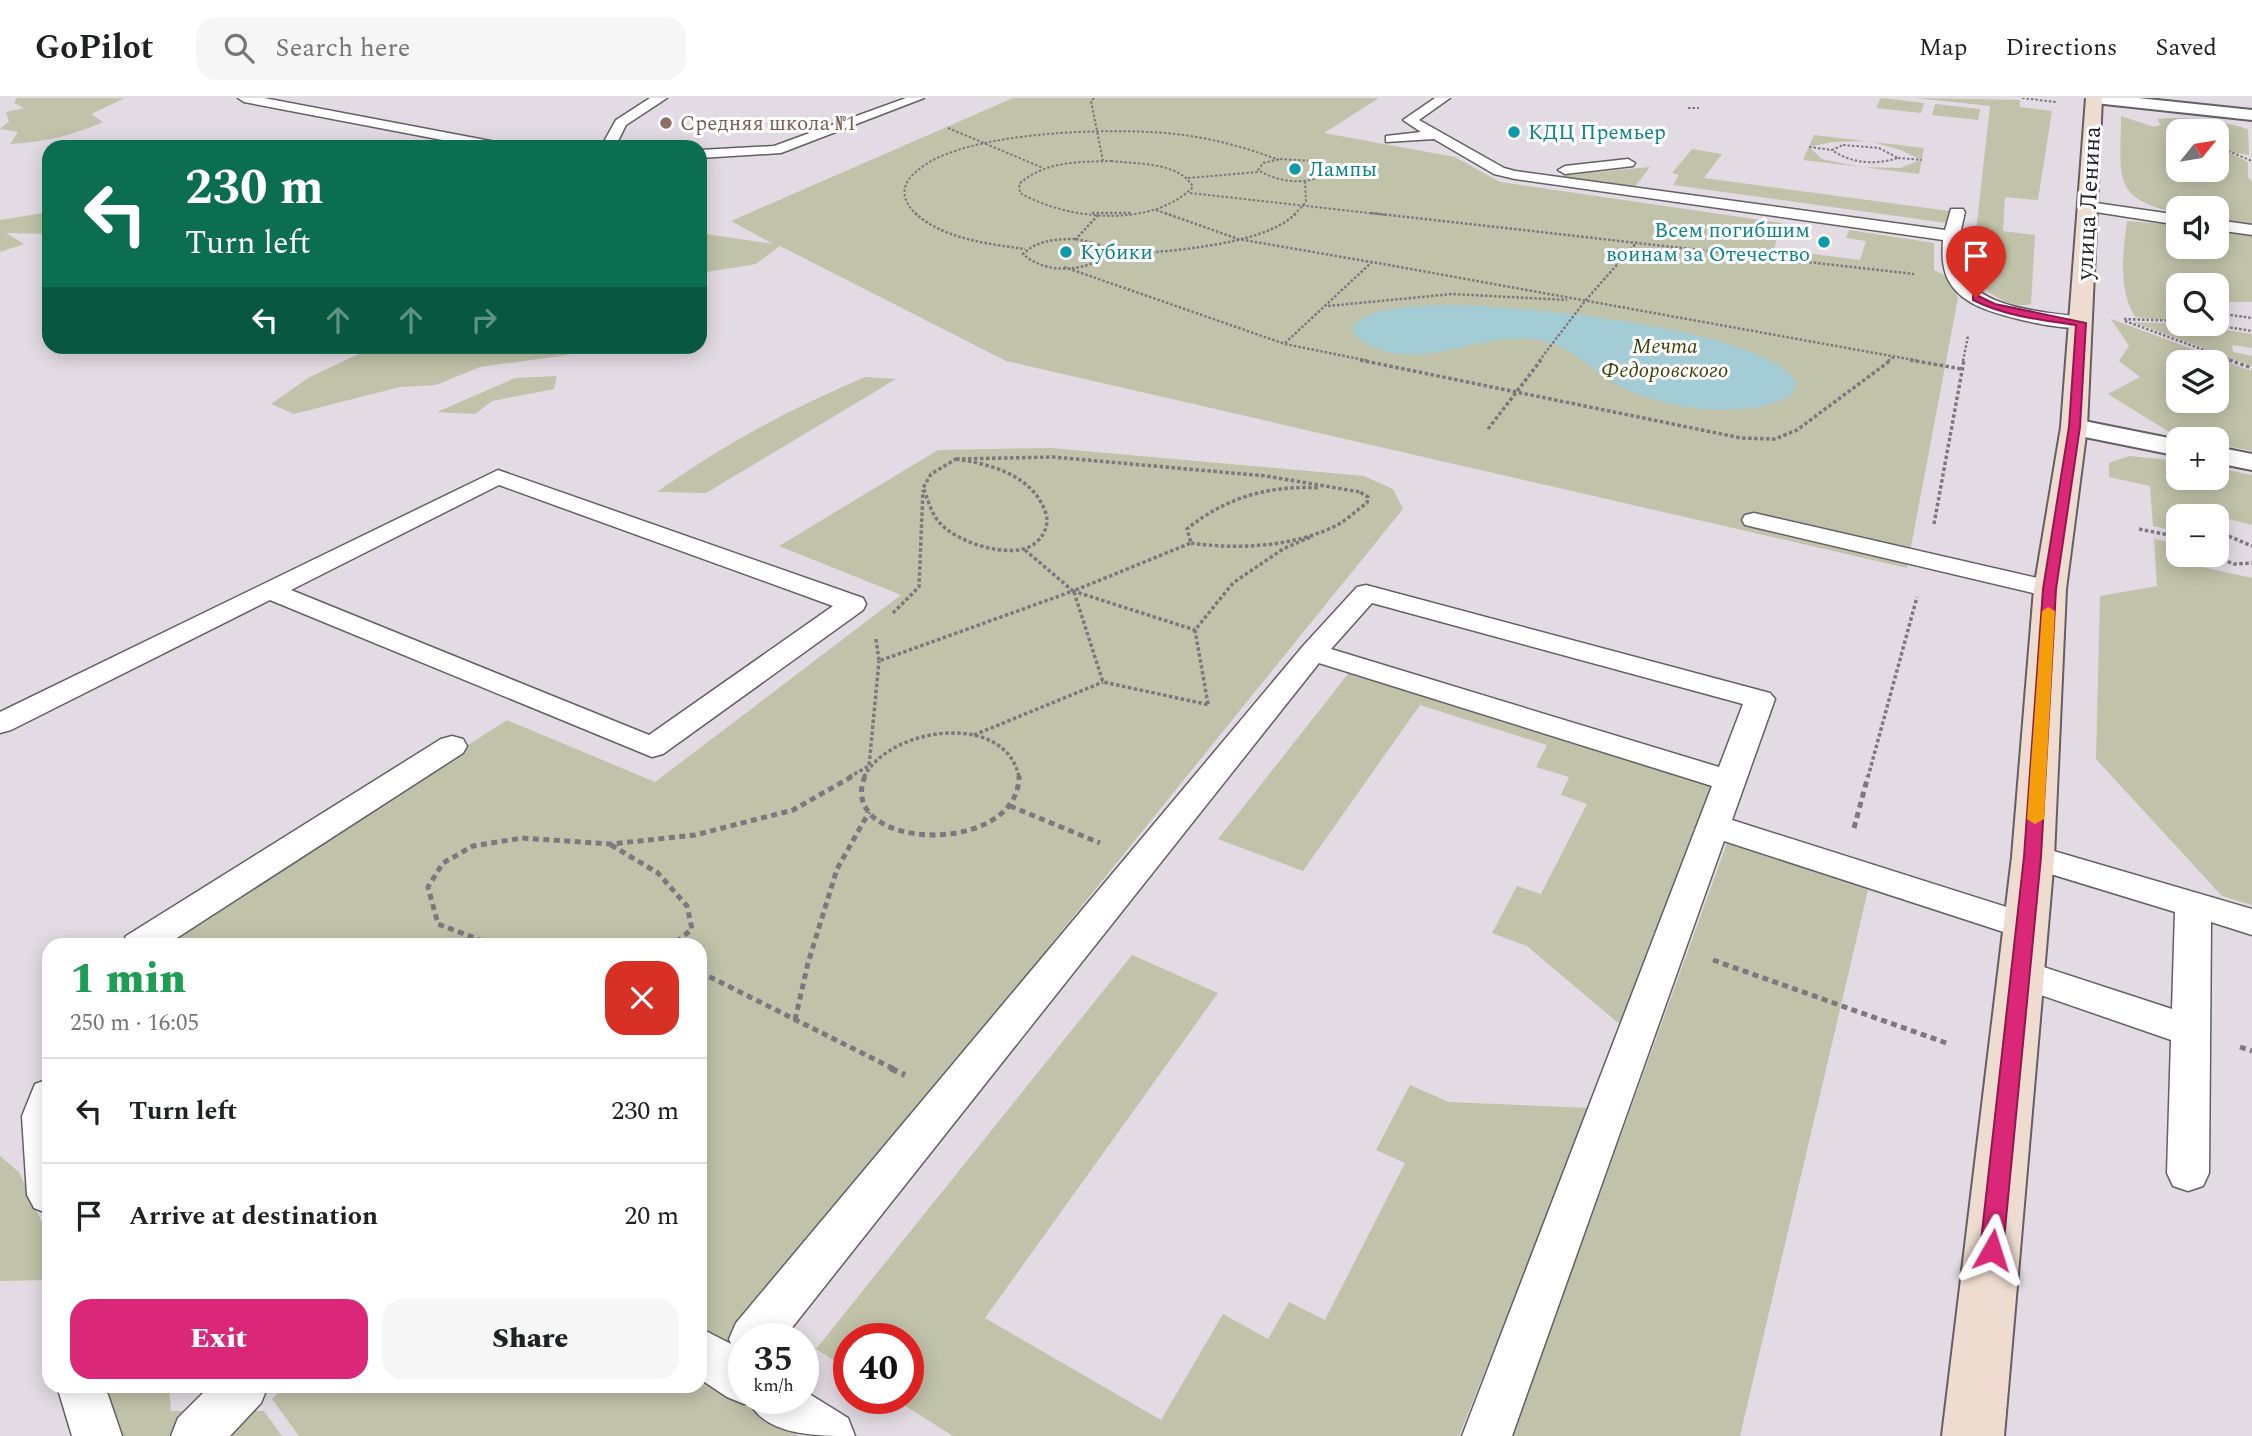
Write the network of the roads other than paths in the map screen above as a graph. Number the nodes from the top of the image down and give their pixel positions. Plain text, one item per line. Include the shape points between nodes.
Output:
1 (244, 98) edge
2 (662, 98) edge
3 (918, 98) edge
4 (1444, 98) edge
5 (2084, 99) edge
6 (2252, 115) edge
7 (1436, 135) junction
8 (1391, 139) dead end
9 (464, 140) edge
10 (611, 140) edge
11 (707, 154) edge
12 (1628, 163) dead end
13 (1515, 175) junction
14 (2089, 207) junction
15 (1957, 212) dead end
16 (2166, 218) edge
17 (2229, 227) edge
18 (2252, 230) edge
19 (1951, 236) junction
20 (2100, 321) junction
21 (2074, 427) junction
22 (2166, 445) edge
23 (2229, 457) edge
24 (2252, 462) edge
25 (1754, 520) dead end
26 (2050, 589) junction
27 (271, 591) junction
28 (1313, 652) junction
29 (0, 723) edge
30 (452, 746) dead end
31 (1729, 781) junction
32 (1714, 826) junction
33 (2033, 857) junction
34 (2193, 904) junction
35 (2252, 922) edge
36 (2025, 926) junction
37 (150, 938) edge
38 (2019, 973) junction
39 (2191, 1031) junction
40 (2188, 1173) dead end
41 (763, 1323) edge
42 (83, 1393) edge
43 (237, 1393) edge
44 (796, 1414) edge
45 (97, 1436) edge
46 (196, 1436) edge
47 (830, 1436) edge
48 (1487, 1436) edge
49 (1973, 1436) edge

1 - 9 lane
2 - 10 lane via 631,113 616,127
3 - 11 lane via 776,150
4 - 7 lane via 1410,120
5 - 6 street
5 - 14 street, улица Ленина
7 - 8 lane
7 - 13 lane via 1499,172
12 - 13 lane
13 - 19 lane via 1656,188
14 - 16 lane
14 - 20 street, улица Ленина
15 - 19 lane
17 - 18 lane
19 - 20 lane via 1952,266 1964,292 1992,306 2027,315
20 - 21 street, улица Ленина
21 - 22 street
21 - 26 street, улица Ленина
23 - 24 street
25 - 26 lane
26 - 33 street, улица Ленина
27 - 27 lane via 652,747 853,604 498,477
27 - 29 lane
28 - 31 lane
28 - 31 lane via 1366,593 1760,699
28 - 41 lane
30 - 37 lane
31 - 32 lane
32 - 36 lane
32 - 48 lane
33 - 34 lane
33 - 36 street, улица Ленина
34 - 35 lane
34 - 39 lane
36 - 38 street, улица Ленина
38 - 39 lane
38 - 49 street, улица Ленина
39 - 40 lane
42 - 45 lane
43 - 46 lane
44 - 47 lane

